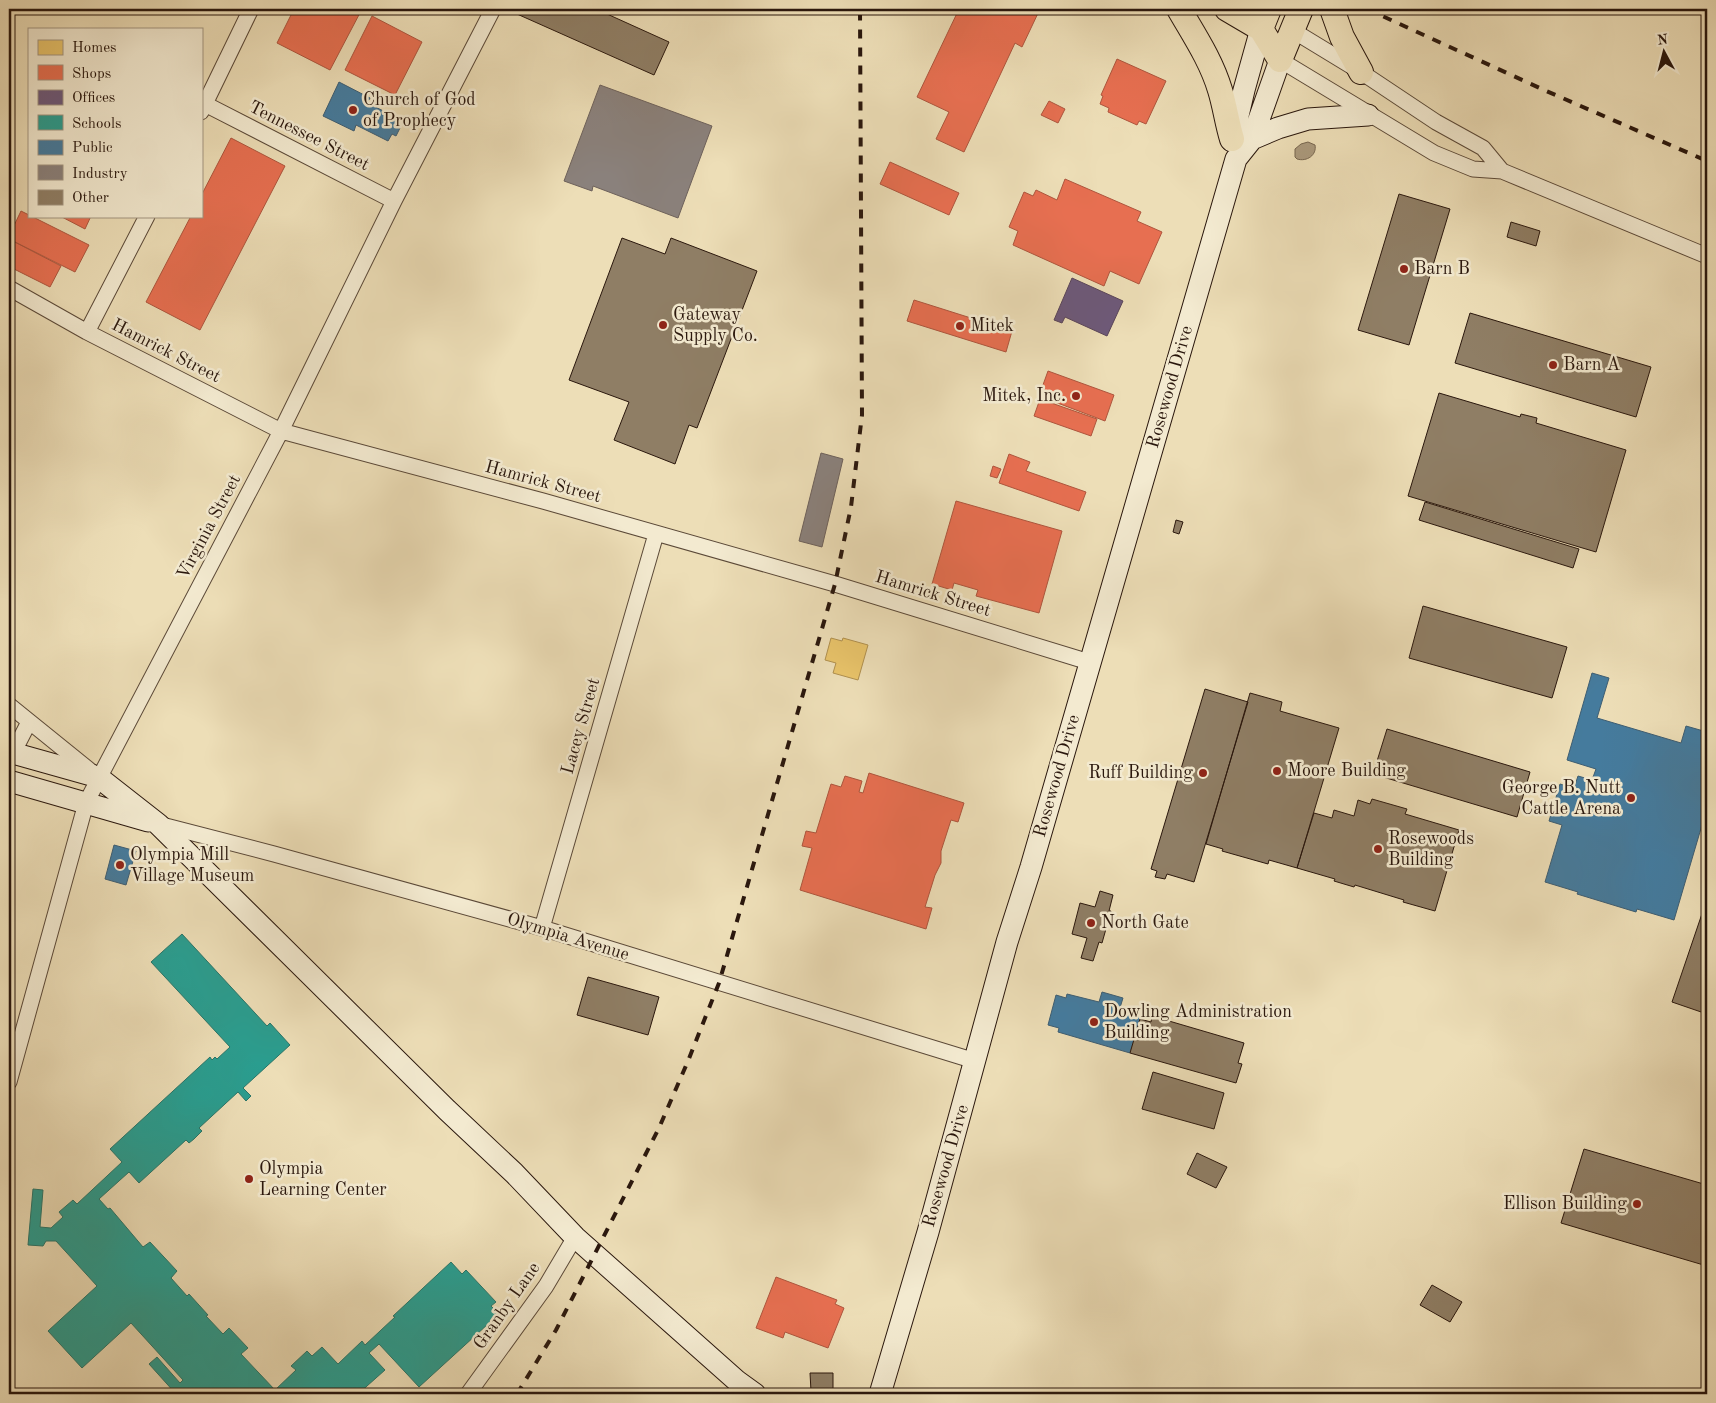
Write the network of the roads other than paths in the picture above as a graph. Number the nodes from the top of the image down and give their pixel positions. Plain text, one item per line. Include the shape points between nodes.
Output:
1 (251, 9) edge
2 (494, 9) edge
3 (1179, 9) edge
4 (1227, 9) edge
5 (1332, 9) edge
6 (1265, 19) edge
7 (1297, 19) edge
8 (1280, 60) junction
9 (1361, 72) junction
10 (203, 108) edge
11 (1368, 115) junction
12 (1240, 146) junction
13 (1502, 171) junction
14 (394, 201) junction
15 (146, 218) edge
16 (1707, 256) edge
17 (9, 288) edge
18 (87, 332) junction
19 (282, 431) junction
20 (656, 534) junction
21 (1089, 662) junction
22 (9, 705) edge
23 (29, 722) junction
24 (11, 752) edge
25 (98, 777) junction
26 (9, 781) edge
27 (86, 803) junction
28 (158, 824) junction
29 (542, 928) junction
30 (976, 1061) junction
31 (9, 1082) edge
32 (575, 1237) junction
33 (888, 1366) junction
34 (468, 1394) edge
35 (755, 1394) edge
36 (880, 1394) edge
37 (892, 1394) edge

1 - 10 street
2 - 14 street, Virginia Street
3 - 12 main road via 1205,52
4 - 6 main road
5 - 9 main road via 1342,37
6 - 7 main road
6 - 8 main road
6 - 12 main road, Rosewood Drive via 1244,90
7 - 8 main road, Rosewood Drive
7 - 9 street
8 - 11 street
8 - 12 main road, Rosewood Drive
9 - 13 street via 1436,122 1484,148
10 - 14 street, Tennessee Street
11 - 12 main road via 1308,119 1278,128
11 - 13 street via 1434,153 1473,169
12 - 21 main road, Rosewood Drive
13 - 16 street
14 - 19 street, Virginia Street
15 - 18 street
17 - 18 street, Hamrick Street
18 - 19 street, Hamrick Street
19 - 20 street, Hamrick Street
19 - 25 street, Virginia Street
20 - 21 street, Hamrick Street via 836,584
20 - 29 street, Lacey Street
21 - 30 main road, Rosewood Drive via 1007,942
22 - 23 street
23 - 24 street
23 - 25 street
24 - 25 main road, Olympia Avenue
25 - 27 street, Virginia Street
25 - 28 main road, Olympia Avenue
26 - 27 main road, Olympia Avenue
27 - 28 main road, Olympia Avenue
27 - 31 street, Virginia Street
28 - 29 street, Olympia Avenue
28 - 32 main road via 514,1173
29 - 30 street, Olympia Avenue
30 - 33 main road, Rosewood Drive
32 - 34 street, Granby Lane via 546,1286
32 - 35 main road
33 - 36 main road, Rosewood Drive
33 - 37 main road

